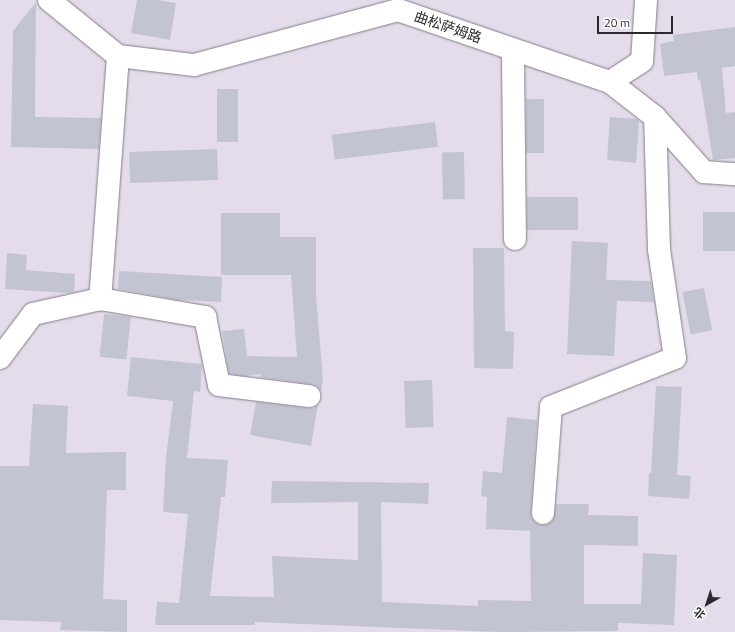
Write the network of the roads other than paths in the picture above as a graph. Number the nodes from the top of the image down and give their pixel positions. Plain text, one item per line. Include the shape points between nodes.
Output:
1 (50, 0) edge
2 (646, 0) edge
3 (118, 56) junction
4 (513, 56) dead end
5 (610, 82) junction
6 (655, 117) junction
7 (735, 174) edge
8 (515, 239) dead end
9 (100, 299) junction
10 (0, 358) edge
11 (309, 396) dead end
12 (543, 513) dead end

1 - 3 street
2 - 5 street via 642,61
3 - 5 street, 曲松萨姆路 via 194,65 398,10
3 - 9 street
4 - 8 street
5 - 6 street, 曲松萨姆路
6 - 7 street, 曲松萨姆路 via 704,172
6 - 12 street via 659,249 675,358 552,407
9 - 10 street via 33,314
9 - 11 street via 205,317 219,385

